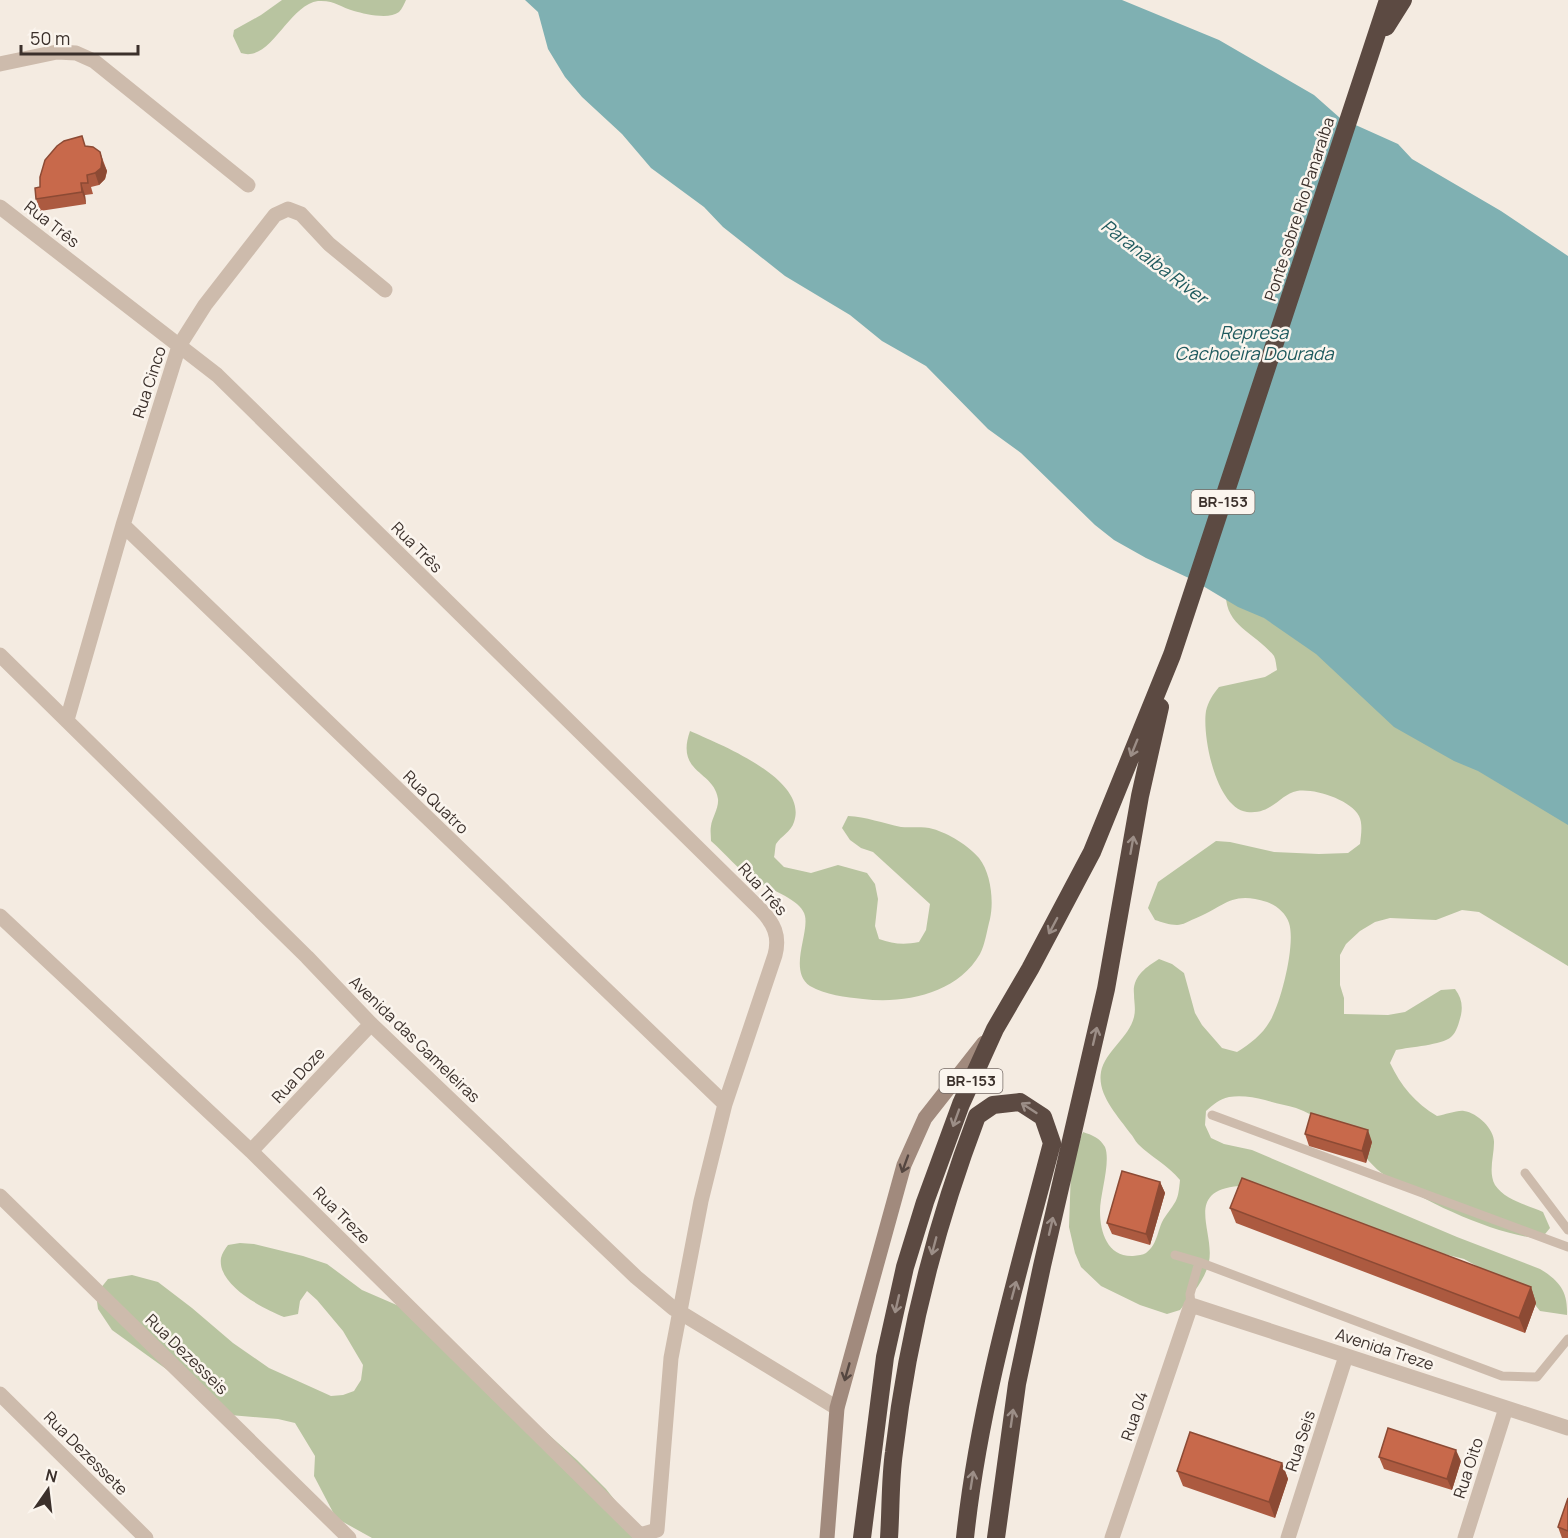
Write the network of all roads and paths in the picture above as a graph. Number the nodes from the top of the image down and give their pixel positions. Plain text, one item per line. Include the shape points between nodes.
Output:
1 (1388, 0) edge
2 (1403, 0) edge
3 (1373, 49) junction
4 (0, 64) edge
5 (248, 185) dead end
6 (0, 207) edge
7 (385, 290) dead end
8 (179, 346) junction
9 (123, 525) junction
10 (0, 655) edge
11 (1172, 655) junction
12 (67, 720) junction
13 (0, 916) edge
14 (371, 1024) junction
15 (995, 1029) junction
16 (725, 1104) junction
17 (1212, 1115) dead end
18 (251, 1151) junction
19 (1525, 1173) dead end
20 (0, 1196) edge
21 (1568, 1230) edge
22 (1568, 1247) edge
23 (1175, 1255) dead end
24 (1199, 1262) junction
25 (1191, 1305) junction
26 (680, 1312) junction
27 (1568, 1339) edge
28 (1346, 1356) junction
29 (0, 1394) edge
30 (837, 1408) junction
31 (1506, 1408) junction
32 (1568, 1428) edge
33 (146, 1538) edge
34 (349, 1538) edge
35 (827, 1538) edge
36 (862, 1538) edge
37 (889, 1538) edge
38 (965, 1538) edge
39 (996, 1538) edge
40 (1112, 1538) edge
41 (1288, 1538) edge
42 (1465, 1538) edge

1 - 3 highway, BR-153
2 - 3 highway, BR-153
3 - 11 highway, Ponte sobre Rio Panaraíba / BR-153
4 - 5 street via 57,52 85,57
6 - 8 street, Rua Três
7 - 8 street, Rua Cinco via 329,244 301,214 288,209 275,215 258,235
8 - 9 street, Rua Cinco
8 - 16 street, Rua Três via 225,383 769,918 779,942
9 - 12 street, Rua Cinco
9 - 16 street, Rua Quatro
10 - 12 street, Avenida das Gameleiras
11 -> 15 highway, BR-153 via 1092,852
39 -> 11 highway, BR-153 via 1017,1384 1106,989 1140,796
12 - 14 street, Avenida das Gameleiras
13 - 18 street, Rua Treze
14 - 18 street, Rua Doze
14 - 26 street, Avenida das Gameleiras via 636,1277
15 -> 30 street via 924,1118 904,1165
15 -> 36 highway, BR-153 via 961,1104 906,1267 885,1358
16 - 26 street
17 - 22 lane
18 - 26 street, Rua Treze via 640,1534 657,1530 671,1358
19 - 21 lane
20 - 34 street, Rua Dezesseis
23 - 24 lane
24 - 25 lane
24 - 27 lane via 1502,1376 1537,1377
25 - 28 street, Avenida Treze
25 - 40 street, Rua 04
26 - 30 street, Avenida das Gameleiras
28 - 31 street, Avenida Treze
28 - 41 street, Rua Seis
29 - 33 street, Rua Dezessete
30 - 35 street
31 - 32 street, Avenida Treze
31 - 42 street, Rua Oito
38 -> 37 highway via 982,1424 1052,1143 1043,1117 1020,1102 993,1105 976,1116 935,1243 913,1337 894,1452

